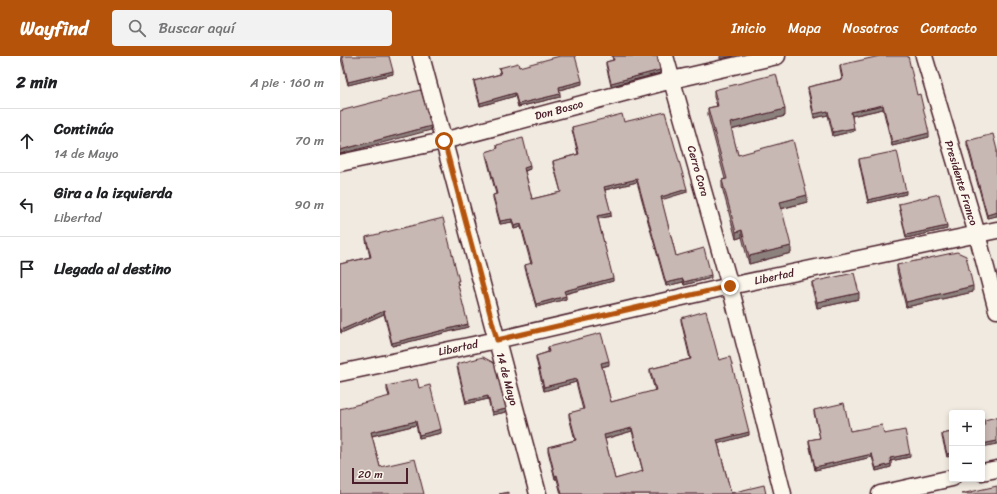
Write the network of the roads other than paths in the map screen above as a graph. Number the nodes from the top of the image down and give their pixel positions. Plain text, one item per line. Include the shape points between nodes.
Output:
1 (421, 56) edge
2 (665, 56) edge
3 (777, 56) edge
4 (924, 56) edge
5 (672, 80) junction
6 (444, 141) junction
7 (340, 163) edge
8 (997, 230) edge
9 (977, 234) junction
10 (730, 286) junction
11 (997, 310) edge
12 (497, 340) junction
13 (340, 373) edge
14 (997, 468) edge
15 (985, 471) edge
16 (949, 479) edge
17 (538, 494) edge
18 (784, 494) edge
19 (880, 494) edge

1 - 6 street, 14 de Mayo
2 - 5 street, Cerro Cora
3 - 5 street, Don Bosco
4 - 9 street, Presidente Franco
5 - 6 street, Don Bosco
5 - 10 street, Cerro Cora
6 - 7 street, Don Bosco
6 - 12 street, 14 de Mayo
8 - 9 street, Libertad
9 - 10 street, Libertad
9 - 11 street, Presidente Franco
10 - 12 street, Libertad
10 - 18 street, Cerro Cora
12 - 13 street, Libertad
12 - 17 street, 14 de Mayo
14 - 15 street
16 - 19 street

